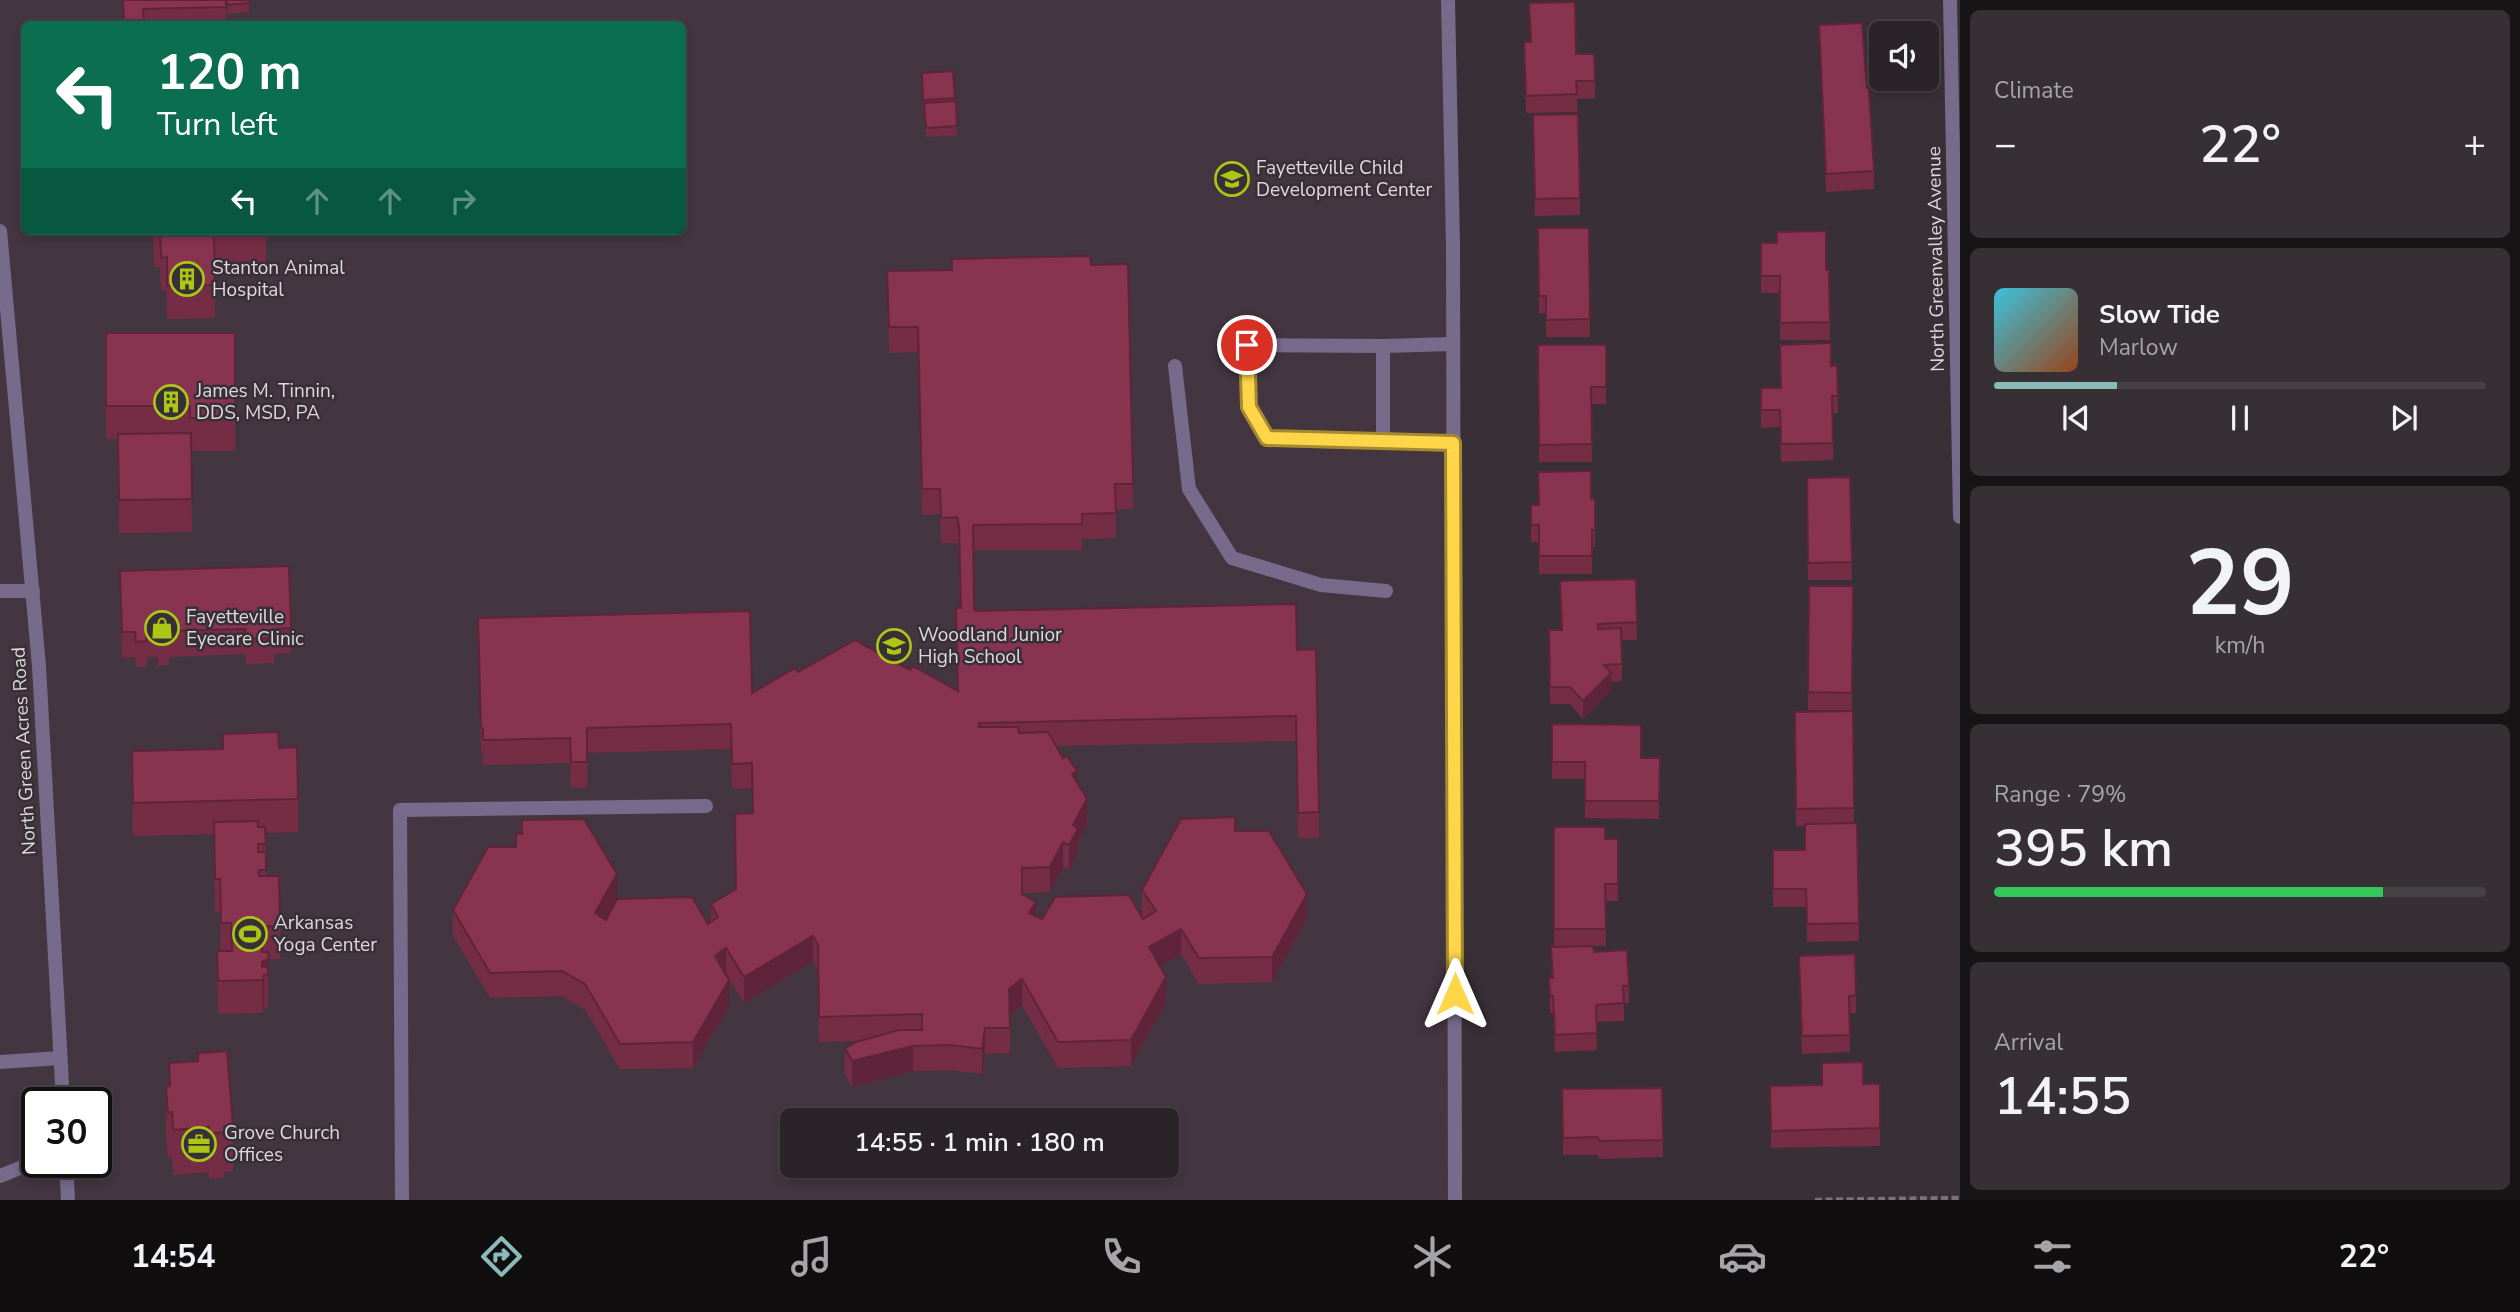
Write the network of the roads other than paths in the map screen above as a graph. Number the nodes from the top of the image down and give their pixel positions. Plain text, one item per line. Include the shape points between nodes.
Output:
1 (1448, 0) edge
2 (1950, 0) edge
3 (0, 231) edge
4 (1453, 344) junction
5 (1383, 345) junction
6 (1175, 366) dead end
7 (1383, 440) junction
8 (1453, 443) junction
9 (1960, 517) edge
10 (0, 591) edge
11 (33, 591) junction
12 (1387, 591) dead end
13 (706, 806) dead end
14 (60, 1058) junction
15 (0, 1062) edge
16 (62, 1087) edge
17 (21, 1167) edge
18 (0, 1176) edge
19 (67, 1178) edge
20 (68, 1200) edge
21 (402, 1200) edge
22 (1455, 1200) edge

1 - 4 street
2 - 9 street, North Greenvalley Avenue
3 - 11 street, North Green Acres Road
4 - 5 street
4 - 8 street
5 - 7 street
5 - 7 street via 1247,345 1249,407 1267,438
6 - 12 street via 1189,489 1232,558 1321,585
7 - 8 street
8 - 22 street
10 - 11 street
11 - 14 street, North Green Acres Road
13 - 21 street via 400,810
14 - 15 street
14 - 16 street, North Green Acres Road
17 - 18 street
19 - 20 street

